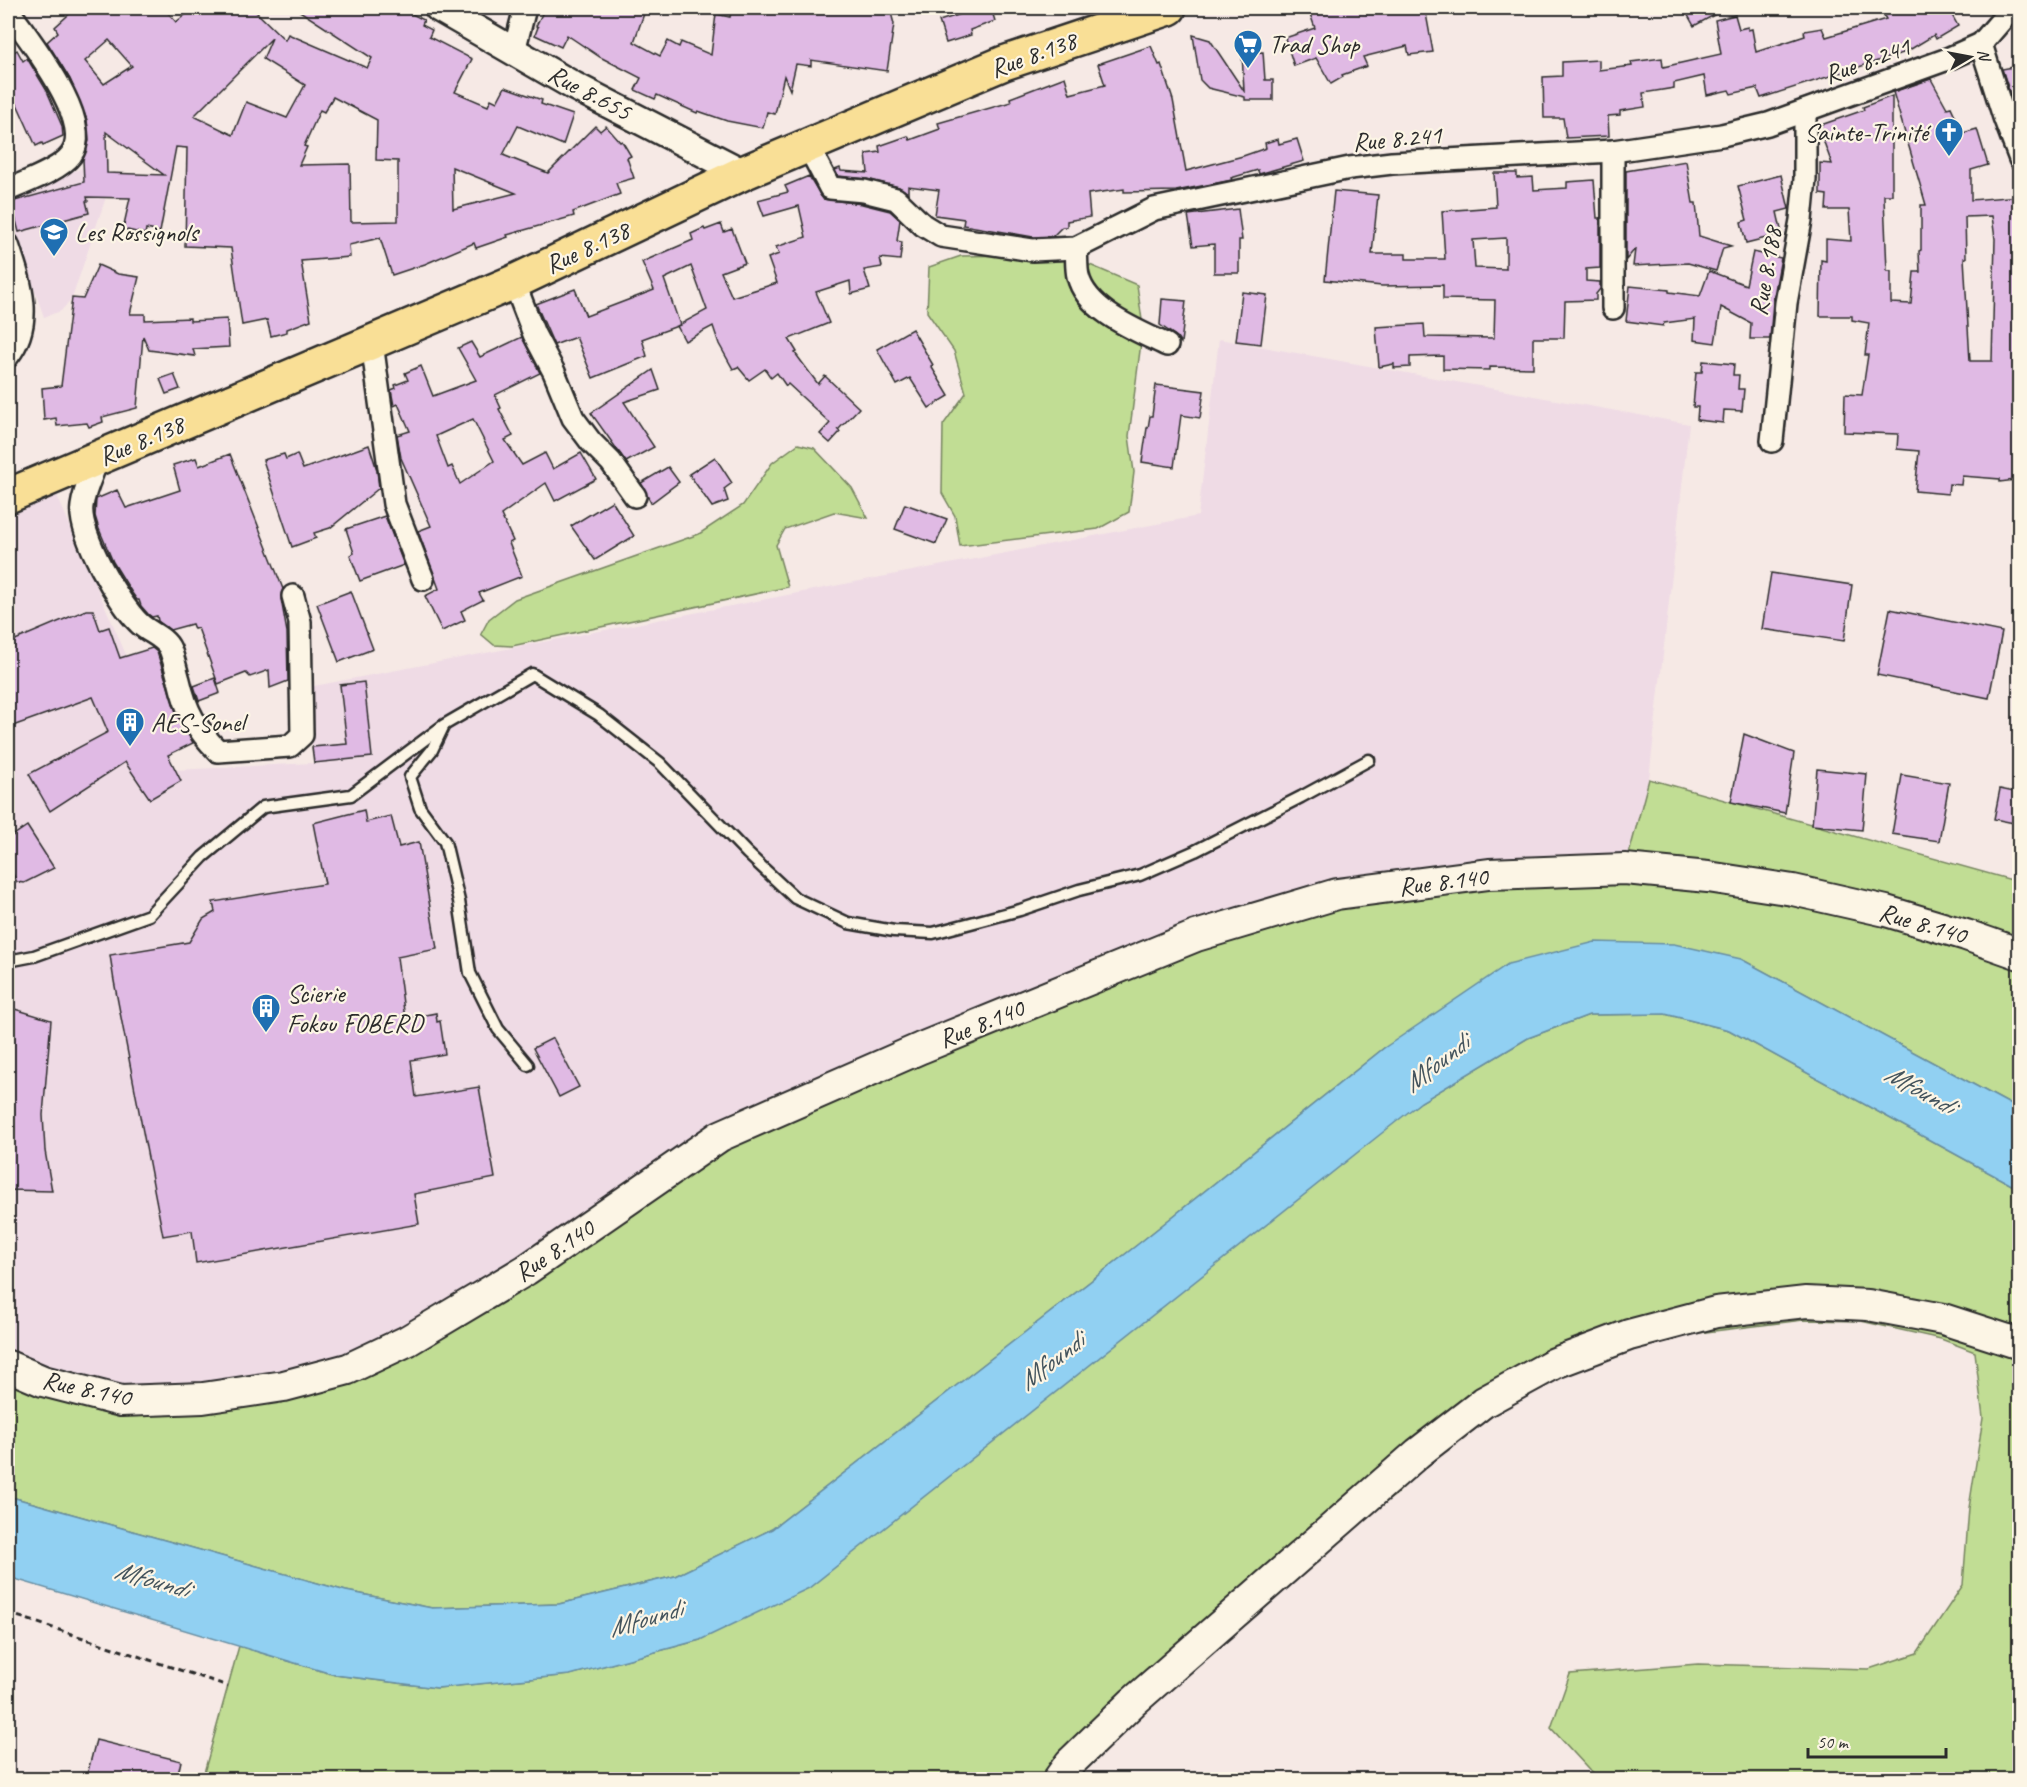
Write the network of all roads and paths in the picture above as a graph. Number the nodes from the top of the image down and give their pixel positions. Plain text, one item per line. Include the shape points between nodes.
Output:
1 (439, 8) edge
2 (525, 8) edge
3 (1169, 8) edge
4 (2012, 8) edge
5 (8, 13) edge
6 (1981, 44) junction
7 (514, 51) junction
8 (1805, 111) junction
9 (808, 146) junction
10 (1613, 151) junction
11 (2019, 159) edge
12 (743, 173) junction
13 (8, 190) edge
14 (8, 245) edge
15 (1076, 248) junction
16 (514, 282) junction
17 (1613, 308) dead end
18 (372, 343) junction
19 (1167, 345) dead end
20 (8, 356) edge
21 (1772, 441) dead end
22 (98, 458) junction
23 (8, 494) edge
24 (635, 496) dead end
25 (423, 579) dead end
26 (293, 596) dead end
27 (444, 725) junction
28 (1369, 760) dead end
29 (2019, 954) edge
30 (8, 961) edge
31 (528, 1065) dead end
32 (2019, 1344) edge
33 (8, 1366) edge
34 (8, 1613) edge
35 (228, 1686) dead end
36 (1058, 1779) edge

1 - 7 street, Rue 8.655
2 - 7 street
3 - 9 main road, Rue 8.138 via 1004,63
4 - 6 street, Rue 8.241
5 - 13 street via 53,74 76,120 78,141 71,156 58,166
6 - 8 street, Rue 8.241
6 - 11 street
7 - 12 street, Rue 8.655
8 - 10 street, Rue 8.241 via 1722,135
8 - 21 street, Rue 8.188 via 1801,220 1786,303
9 - 12 main road, Rue 8.138
9 - 15 street, Rue 8.241 via 830,188 896,199 941,236 1032,250
10 - 15 street, Rue 8.241 via 1350,168 1154,209
10 - 17 street
12 - 16 main road, Rue 8.138
14 - 20 street via 24,302 22,325
15 - 19 street via 1078,278 1090,300 1122,324
16 - 18 main road, Rue 8.138
16 - 24 street via 573,418
18 - 22 main road, Rue 8.138
18 - 25 street via 394,504
22 - 23 main road, Rue 8.138
22 - 26 street via 81,507 104,574 124,607 170,649 193,723 218,752 290,746 302,735 300,622
27 - 28 lane via 532,674 599,715 660,763 795,898 848,923 933,933 1140,874 1195,851
27 - 30 lane via 351,795 263,807 203,857 149,915 34,956
27 - 31 lane via 432,750 410,777 420,808 445,842 470,973 498,1029
29 - 33 main road, Rue 8.140 via 1886,911 1793,890 1625,869 1489,874 1337,894 1196,936 921,1048 720,1137 526,1270 406,1341 348,1369 284,1386 203,1398 121,1401 43,1381
32 - 36 main road via 1933,1317 1868,1305 1806,1302 1716,1312 1629,1335 1555,1363 1484,1402 1418,1453 1133,1702
34 - 35 path

